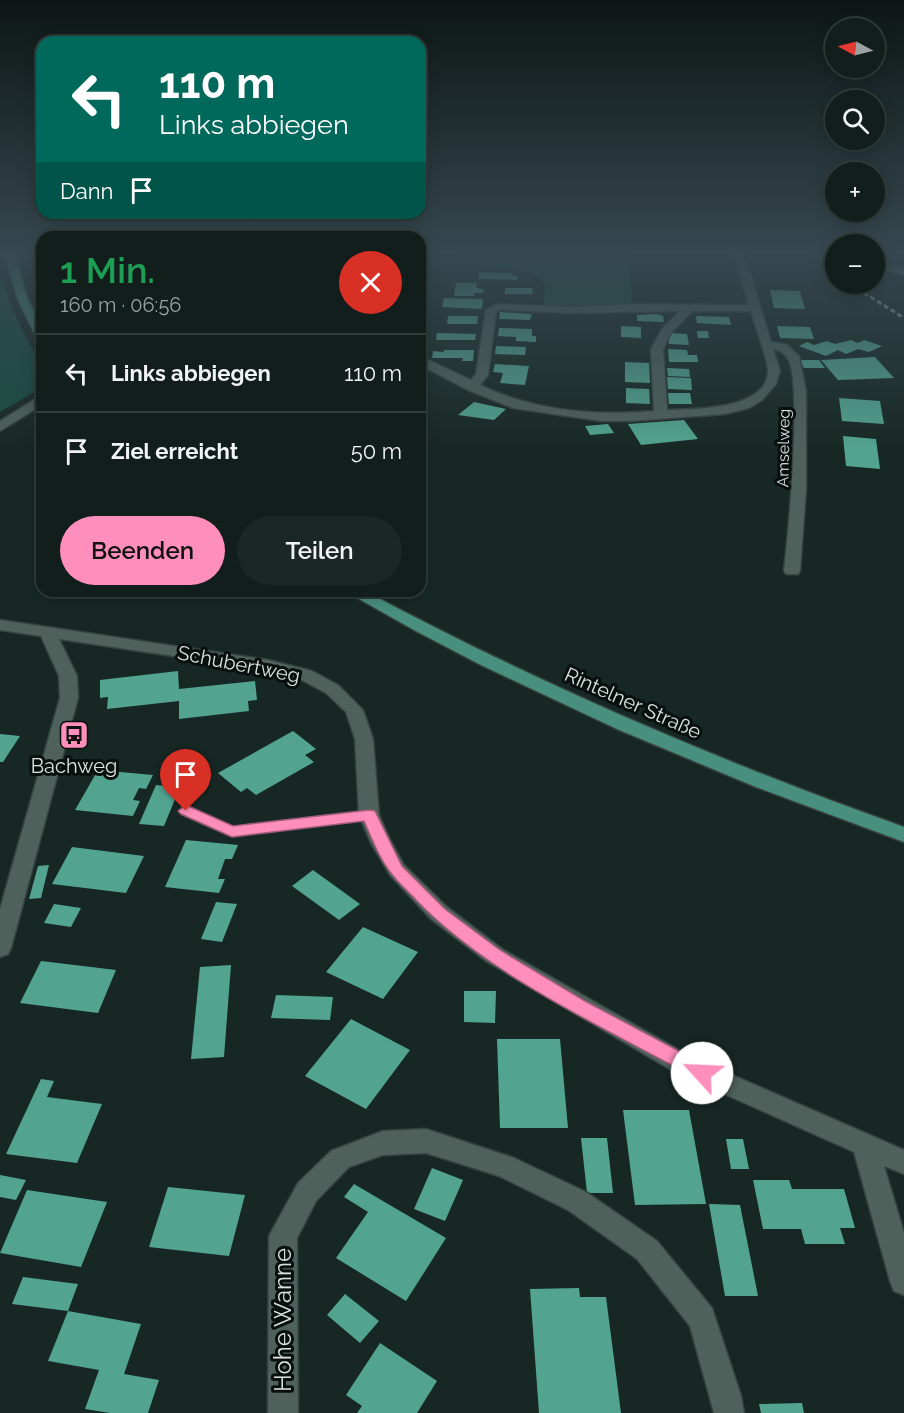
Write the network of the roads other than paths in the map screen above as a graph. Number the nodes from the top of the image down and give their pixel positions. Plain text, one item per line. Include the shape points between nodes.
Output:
1 (490, 319) edge
2 (677, 319) edge
3 (760, 319) edge
4 (767, 345) junction
5 (426, 363) edge
6 (472, 387) junction
7 (36, 403) edge
8 (661, 415) junction
9 (0, 427) edge
10 (792, 571) dead end
11 (364, 597) edge
12 (0, 625) edge
13 (48, 632) junction
14 (186, 811) dead end
15 (369, 815) junction
16 (904, 834) edge
17 (0, 948) edge
18 (865, 1145) junction
19 (904, 1162) edge
20 (904, 1281) edge
21 (283, 1413) edge
22 (729, 1413) edge

1 - 6 street via 482,375
2 - 8 street via 664,331 657,349
3 - 4 street
4 - 8 street via 774,371 770,384 745,405
4 - 10 street, Amselweg via 783,347 795,359 800,392 799,489
5 - 6 street
6 - 8 street via 518,405 559,412 601,417
7 - 9 street
11 - 16 main road, Rintelner Straße via 592,711 714,764
12 - 13 street
13 - 15 street, Schubertweg via 268,665 306,675 332,689 354,710 364,739
13 - 17 street via 68,676 69,698
14 - 15 lane via 232,832
15 - 18 street, Schubertweg via 397,870 439,913 494,955 682,1064
18 - 19 street, Schubertweg
18 - 20 street
21 - 22 street, Hohe Wanne via 284,1236 307,1192 340,1159 383,1143 426,1141 505,1166 577,1201 647,1250 702,1318

